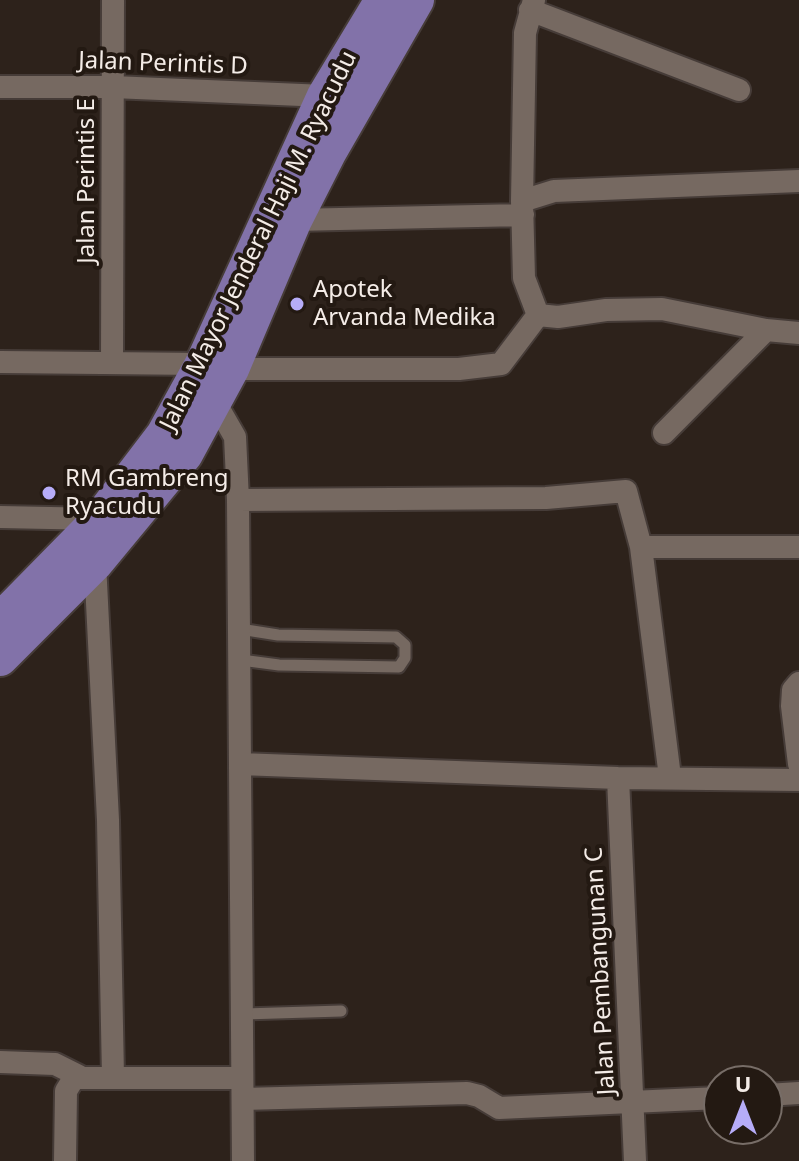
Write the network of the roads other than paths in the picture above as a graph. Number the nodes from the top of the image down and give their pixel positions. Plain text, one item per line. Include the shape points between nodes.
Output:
1 (113, 0) edge
2 (383, 0) edge
3 (416, 0) edge
4 (532, 5) edge
5 (0, 87) edge
6 (113, 87) junction
7 (739, 90) dead end
8 (325, 96) junction
9 (799, 181) edge
10 (522, 208) junction
11 (294, 220) junction
12 (538, 315) junction
13 (766, 330) junction
14 (799, 333) edge
15 (0, 362) edge
16 (112, 363) junction
17 (217, 366) junction
18 (215, 402) junction
19 (664, 433) dead end
20 (238, 500) junction
21 (0, 517) edge
22 (100, 519) junction
23 (641, 547) junction
24 (799, 547) edge
25 (95, 563) junction
26 (0, 621) edge
27 (240, 629) junction
28 (0, 658) edge
29 (241, 660) junction
30 (799, 683) edge
31 (240, 764) junction
32 (799, 764) edge
33 (670, 777) junction
34 (618, 778) junction
35 (799, 780) edge
36 (341, 1011) dead end
37 (244, 1014) junction
38 (0, 1062) edge
39 (79, 1076) junction
40 (113, 1077) junction
41 (243, 1088) junction
42 (703, 1099) edge
43 (633, 1102) junction
44 (65, 1161) edge
45 (243, 1161) edge
46 (635, 1161) edge

1 - 6 street, Jalan Perintis E
2 - 8 main road, Jalan Mayor Jenderal Haji M. Ryacudu
3 - 11 main road, Jalan Mayor Jenderal Haji M. Ryacudu via 359,94
4 - 7 street
4 - 10 street via 525,33
5 - 6 street, Jalan Perintis D
6 - 8 street, Jalan Perintis D
6 - 16 street, Jalan Perintis E
8 - 17 main road, Jalan Mayor Jenderal Haji M. Ryacudu
9 - 10 street via 554,191
10 - 11 street
10 - 12 street via 524,278
11 - 17 main road, Jalan Mayor Jenderal Haji M. Ryacudu
12 - 13 street via 662,309
12 - 17 street via 501,364 459,369
13 - 14 street
13 - 19 street
15 - 16 street
16 - 17 street
17 - 18 main road, Jalan Mayor Jenderal Haji M. Ryacudu
17 - 22 main road, Jalan Mayor Jenderal Haji M. Ryacudu
18 - 20 street via 235,437
18 - 25 main road, Jalan Mayor Jenderal Haji M. Ryacudu via 173,471
20 - 23 street via 546,498 626,491
20 - 27 street
21 - 22 street
22 - 26 main road, Jalan Mayor Jenderal Haji M. Ryacudu
23 - 24 street
23 - 33 street
25 - 28 main road, Jalan Mayor Jenderal Haji M. Ryacudu
25 - 40 street
27 - 29 street
27 - 29 lane via 278,635 396,637 405,645 399,667
29 - 31 street
30 - 32 street via 792,706
31 - 34 street
31 - 37 street
33 - 34 street
33 - 35 street
34 - 43 street, Jalan Pembangunan C
36 - 37 lane
37 - 41 street
38 - 39 street via 55,1064
39 - 40 street
39 - 44 street via 70,1080 66,1091
40 - 41 street
41 - 43 street via 467,1093 499,1108
41 - 45 street
42 - 43 street
43 - 46 street, Jalan Pembangunan C

